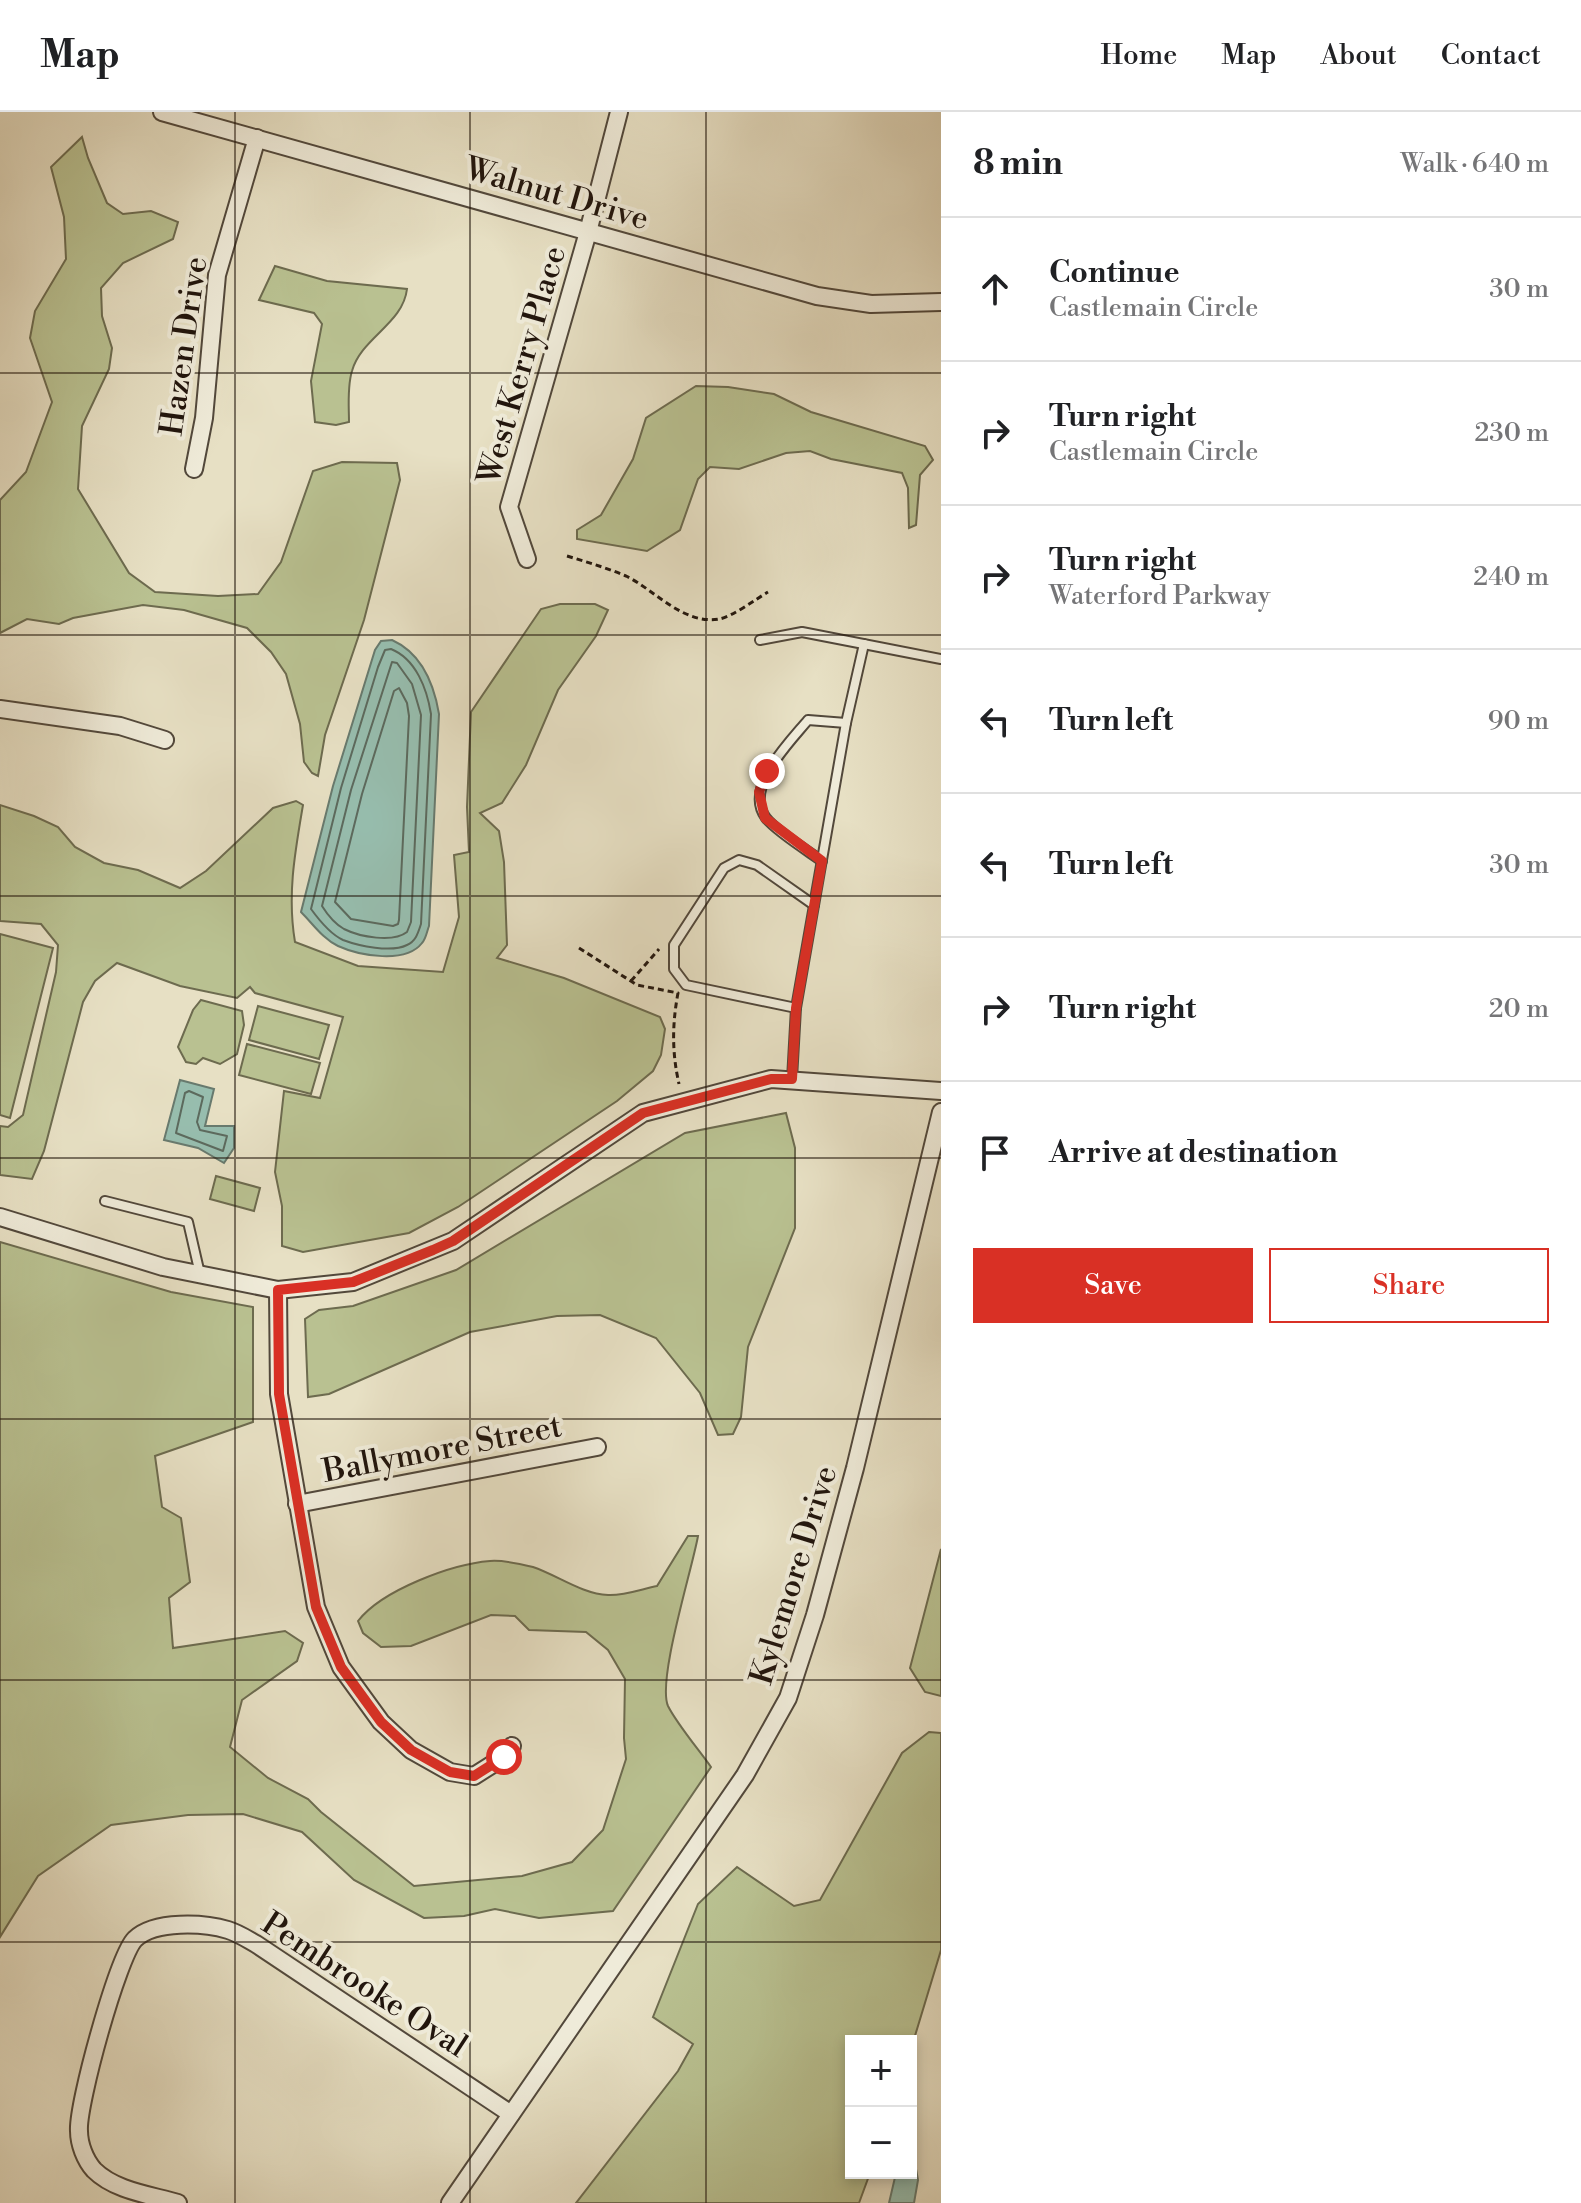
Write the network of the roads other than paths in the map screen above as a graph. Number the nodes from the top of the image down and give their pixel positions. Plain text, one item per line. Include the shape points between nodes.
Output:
1 (162, 112) edge
2 (619, 112) edge
3 (257, 138) junction
4 (588, 232) junction
5 (941, 302) edge
6 (194, 469) dead end
7 (527, 559) dead end
8 (760, 640) dead end
9 (864, 644) junction
10 (941, 659) edge
11 (0, 709) edge
12 (846, 723) junction
13 (165, 740) dead end
14 (822, 861) junction
15 (814, 905) junction
16 (796, 1008) junction
17 (792, 1079) junction
18 (941, 1091) edge
19 (941, 1112) edge
20 (105, 1201) dead end
21 (0, 1217) edge
22 (200, 1274) junction
23 (278, 1290) junction
24 (597, 1447) dead end
25 (297, 1504) junction
26 (512, 1746) dead end
27 (511, 2114) junction
28 (178, 2203) edge
29 (450, 2203) edge

1 - 3 street, Walnut Drive
2 - 4 street, West Kerry Place
3 - 4 street, Walnut Drive
3 - 6 street, Hazen Drive via 217,275
4 - 5 street, Walnut Drive via 817,296 871,304
4 - 7 street, West Kerry Place via 509,507
8 - 9 lane via 802,632
9 - 10 lane
9 - 12 lane
11 - 13 street via 120,726
12 - 14 lane
12 - 14 lane via 808,720 767,771 759,792 765,818
14 - 15 lane
15 - 16 lane
15 - 16 lane via 757,865 739,860 724,868 674,945 674,969 686,985
16 - 17 lane
17 - 18 street
17 - 23 street via 771,1079 643,1113 453,1241 353,1282
19 - 27 street, Kylemore Drive via 855,1468 788,1698 745,1775
20 - 22 lane via 188,1222
21 - 22 street
22 - 23 street
23 - 25 street via 279,1394
24 - 25 street, Ballymore Street
25 - 26 street via 316,1607 341,1667 381,1722 411,1750 450,1772 474,1776
27 - 28 street, Pembrooke Oval via 256,1944 230,1931 161,1926 135,1939 119,1966 81,2104 79,2130 82,2151 94,2170 120,2187
27 - 29 street, Kylemore Drive

